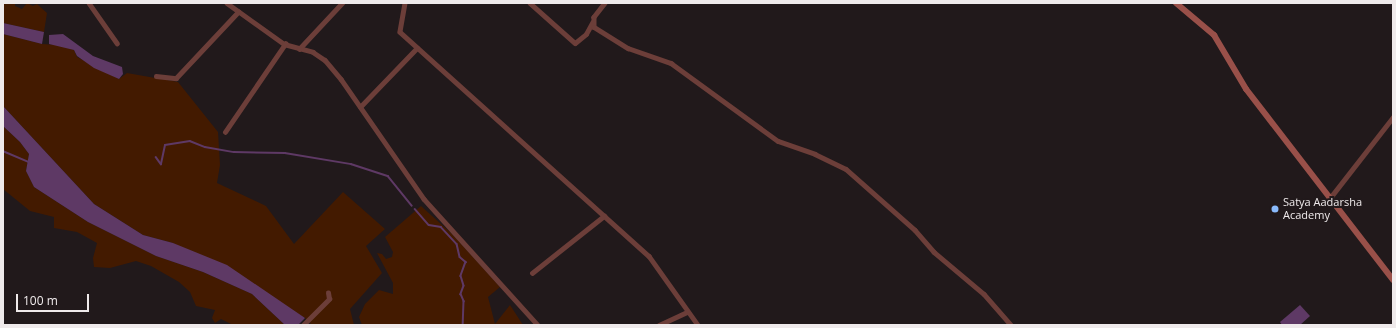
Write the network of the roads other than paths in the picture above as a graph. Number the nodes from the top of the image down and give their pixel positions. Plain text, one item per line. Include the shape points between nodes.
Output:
1 (89, 3) edge
2 (227, 3) edge
3 (342, 3) edge
4 (405, 3) edge
5 (530, 3) edge
6 (605, 3) edge
7 (1176, 3) edge
8 (238, 12) junction
9 (592, 23) junction
10 (117, 43) dead end
11 (285, 44) junction
12 (417, 48) junction
13 (299, 49) junction
14 (156, 76) dead end
15 (360, 107) junction
16 (1393, 117) edge
17 (225, 132) dead end
18 (1330, 198) junction
19 (604, 216) junction
20 (532, 274) dead end
21 (1393, 280) edge
22 (328, 293) dead end
23 (687, 312) junction
24 (535, 324) edge
25 (303, 325) edge
26 (659, 325) edge
27 (698, 325) edge
28 (1011, 325) edge

1 - 10 street
2 - 8 street
3 - 13 street
4 - 12 street via 400,32
5 - 9 street via 575,43 586,34
6 - 9 street
7 - 18 main road via 1214,35 1246,89
8 - 11 street
8 - 14 street via 176,78
9 - 28 street via 594,27 628,48 671,63 778,141 815,154 846,169 915,230 934,252 984,294
11 - 13 street
11 - 17 street
12 - 15 street
12 - 19 street
13 - 15 street via 313,52 325,60
15 - 24 street via 424,199
16 - 18 street
18 - 21 main road
19 - 20 street
19 - 23 street via 649,256 685,304
22 - 25 street via 329,299
23 - 26 street
23 - 27 street

